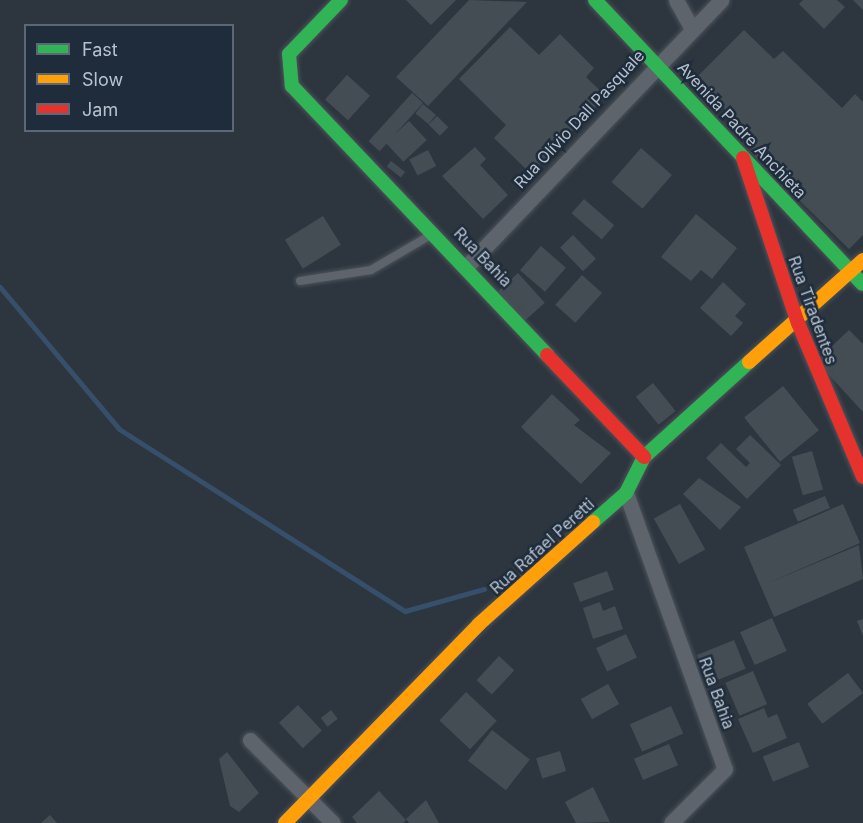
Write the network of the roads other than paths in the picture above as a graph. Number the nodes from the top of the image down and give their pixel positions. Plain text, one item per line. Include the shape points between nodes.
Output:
1 (341, 0) edge
2 (595, 0) edge
3 (676, 0) edge
4 (721, 0) edge
5 (692, 29) junction
6 (656, 62) junction
7 (740, 151) junction
8 (434, 233) junction
9 (863, 260) edge
10 (467, 266) junction
11 (851, 272) junction
12 (300, 281) dead end
13 (863, 284) edge
14 (798, 323) junction
15 (644, 457) junction
16 (863, 477) edge
17 (626, 493) junction
18 (250, 740) dead end
19 (310, 798) junction
20 (285, 823) edge
21 (333, 823) edge
22 (671, 823) edge

1 - 8 street, Rua Bahia via 289,54 292,86
2 - 6 street, Avenida Padre Anchieta
3 - 5 street
4 - 5 street, Rua Olívio Dall Pasquale
5 - 6 street, Rua Olívio Dall Pasquale
6 - 7 street, Avenida Padre Anchieta
6 - 10 street, Rua Olívio Dall Pasquale
7 - 11 street, Avenida Padre Anchieta
7 - 14 street, Rua Tiradentes
8 - 10 street, Rua Bahia
8 - 12 lane via 371,270
9 - 11 street
10 - 15 street, Rua Bahia
11 - 13 street, Avenida Padre Anchieta
11 - 14 street, Rua Rafael Peretti
14 - 15 street, Rua Rafael Peretti
14 - 16 street, Rua Tiradentes
15 - 17 street, Rua Rafael Peretti
17 - 19 street, Rua Rafael Peretti via 479,624
17 - 22 street, Rua Bahia via 725,769
18 - 19 street
19 - 20 street, Rua Rafael Peretti
19 - 21 street

